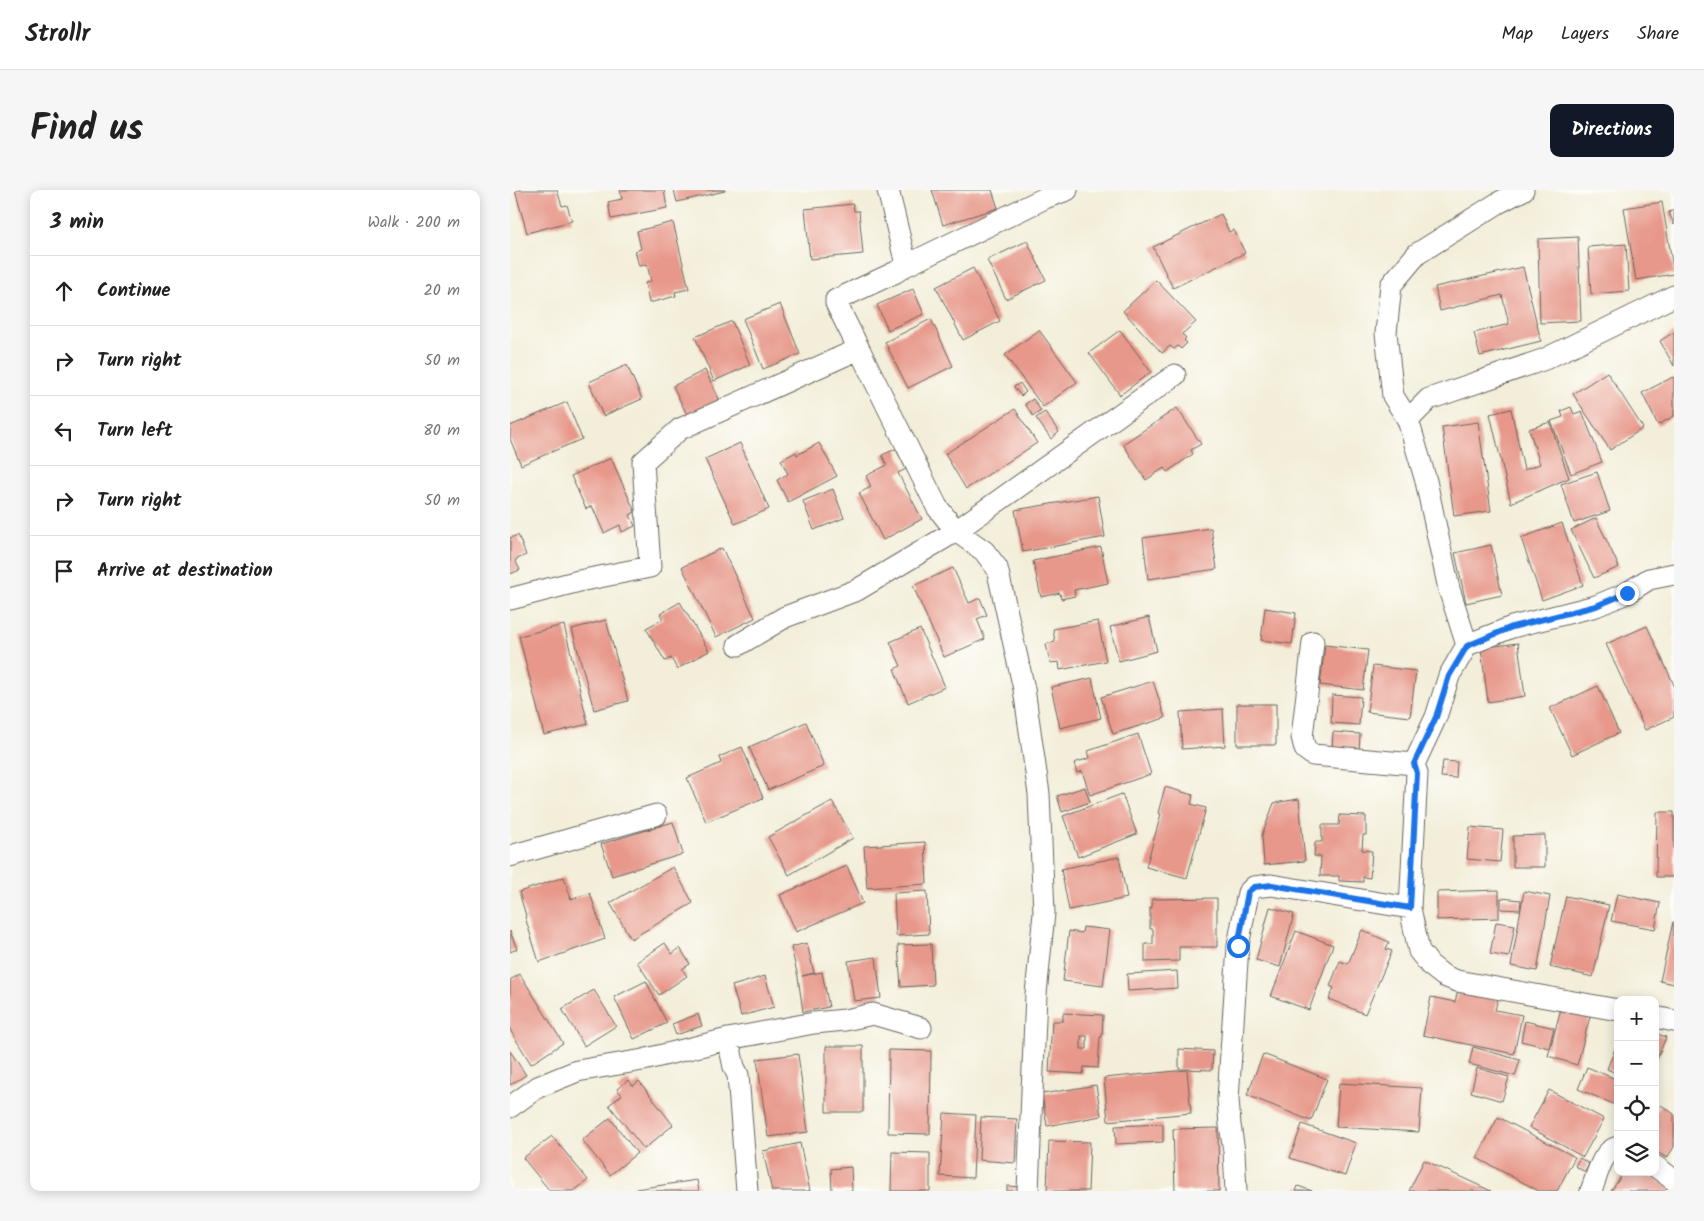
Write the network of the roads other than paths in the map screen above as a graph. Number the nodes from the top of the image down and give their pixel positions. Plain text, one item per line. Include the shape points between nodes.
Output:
1 (888, 190) edge
2 (1066, 190) edge
3 (1523, 190) edge
4 (903, 267) junction
5 (1674, 296) edge
6 (859, 349) junction
7 (1175, 375) dead end
8 (1408, 420) junction
9 (956, 531) junction
10 (1674, 574) edge
11 (510, 600) edge
12 (1314, 642) dead end
13 (738, 645) dead end
14 (1467, 646) junction
15 (1414, 764) junction
16 (656, 815) dead end
17 (510, 856) edge
18 (1410, 908) junction
19 (1614, 1009) edge
20 (1659, 1018) edge
21 (1674, 1022) edge
22 (921, 1028) dead end
23 (728, 1039) junction
24 (510, 1107) edge
25 (1614, 1148) edge
26 (1659, 1169) edge
27 (1674, 1180) edge
28 (747, 1191) edge
29 (1028, 1191) edge
30 (1236, 1191) edge
31 (1591, 1191) edge

1 - 4 street via 905,260
2 - 4 street
3 - 8 street via 1417,254 1391,285 1386,333 1393,396
4 - 6 street via 836,300
5 - 8 street via 1544,359 1430,400
6 - 9 street via 937,507
6 - 11 street via 680,429 642,462 650,567 579,581
7 - 9 street
8 - 14 street via 1426,481 1449,589
9 - 13 street via 857,590 785,617
9 - 29 street via 984,551 997,568 1024,689 1040,794 1044,913 1036,994
10 - 14 street via 1650,579 1596,606 1512,627
12 - 15 street via 1302,738 1306,750 1313,755
14 - 15 street via 1449,676 1436,717
15 - 18 street via 1417,773
16 - 17 street
18 - 19 street via 1420,951 1444,976 1456,981
18 - 30 street via 1272,885 1254,887 1248,892 1238,946 1228,1099
20 - 21 street
22 - 23 street via 873,1014
23 - 24 street via 577,1072 538,1087
23 - 28 street via 738,1075
25 - 31 street via 1605,1156
26 - 27 street

